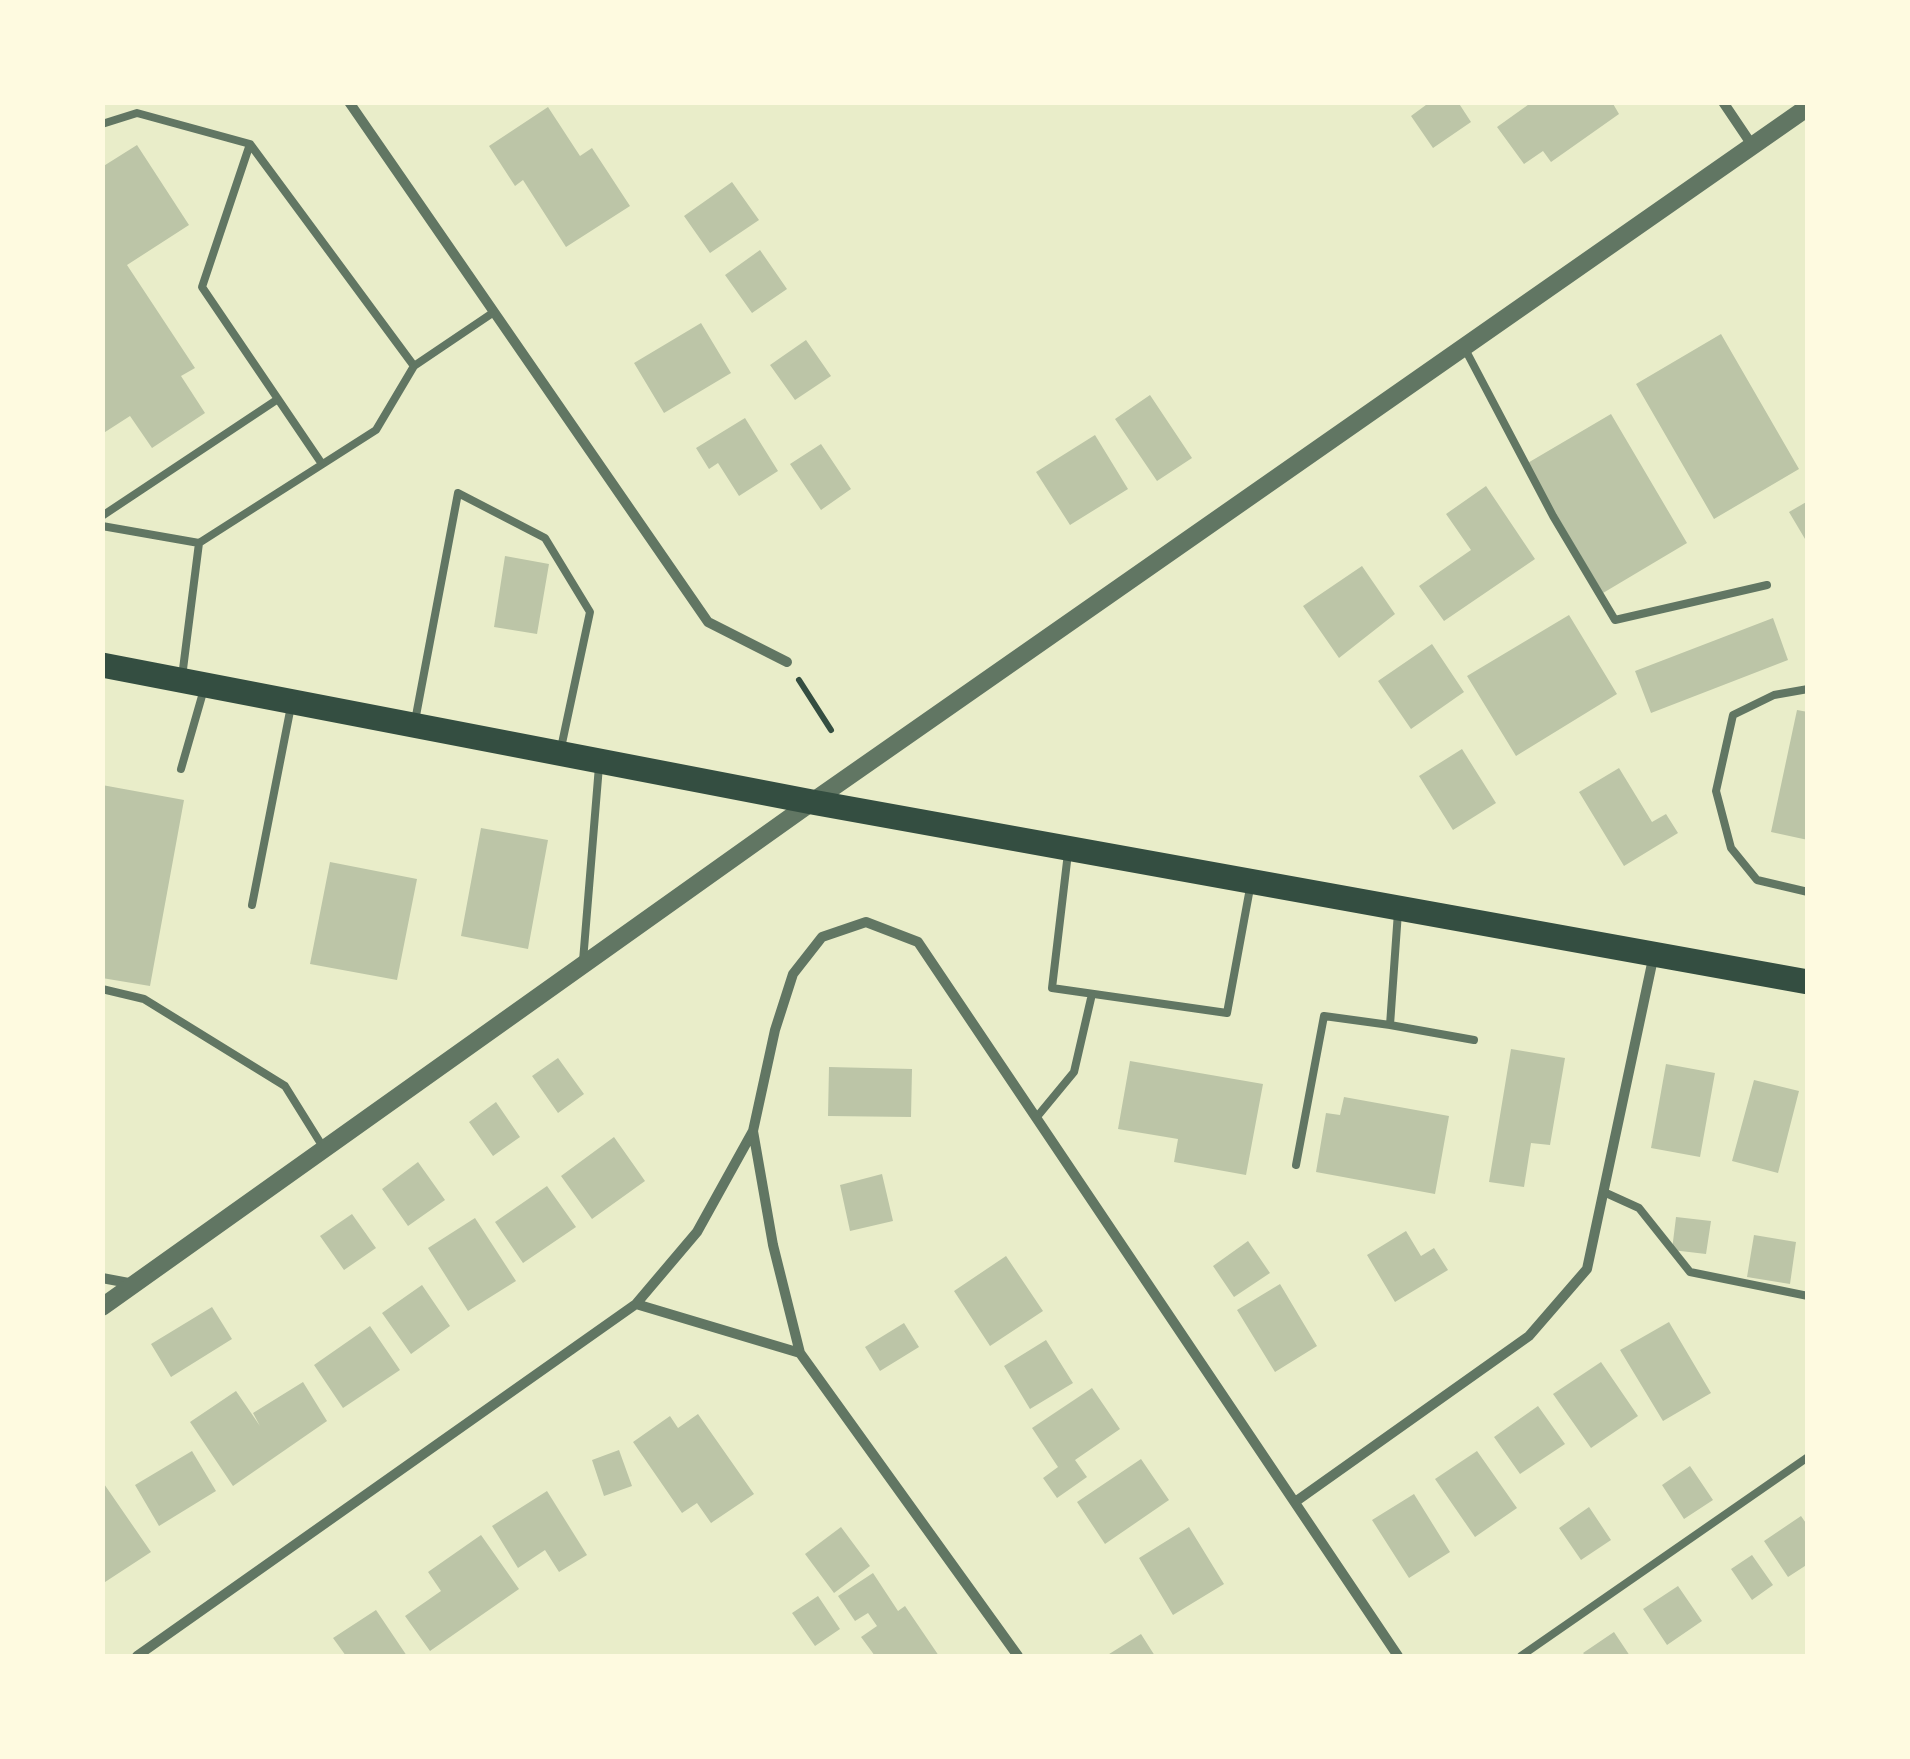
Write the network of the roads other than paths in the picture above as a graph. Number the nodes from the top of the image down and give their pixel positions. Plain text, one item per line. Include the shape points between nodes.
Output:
1 (349, 102) edge
2 (1723, 102) edge
3 (1807, 109) edge
4 (102, 124) edge
5 (250, 144) junction
6 (1752, 145) junction
7 (494, 312) junction
8 (1464, 346) junction
9 (414, 366) junction
10 (278, 398) junction
11 (322, 464) junction
12 (102, 516) edge
13 (102, 526) edge
14 (199, 543) junction
15 (1767, 585) dead end
16 (788, 662) road end
17 (102, 664) edge
18 (193, 682) junction
19 (1808, 689) edge
20 (292, 702) junction
21 (414, 725) junction
22 (560, 753) junction
23 (599, 761) junction
24 (181, 769) dead end
25 (812, 802) junction
26 (1068, 848) junction
27 (1251, 881) junction
28 (1808, 892) edge
29 (252, 904) dead end
30 (1398, 907) junction
31 (1654, 953) junction
32 (582, 965) junction
33 (1808, 982) edge
34 (102, 989) edge
35 (1092, 994) junction
36 (1390, 1025) junction
37 (1474, 1040) dead end
38 (1036, 1118) junction
39 (754, 1131) junction
40 (324, 1149) junction
41 (1296, 1166) dead end
42 (1606, 1194) junction
43 (102, 1278) edge
44 (135, 1284) junction
45 (1808, 1296) edge
46 (636, 1304) junction
47 (102, 1307) edge
48 (800, 1353) junction
49 (1808, 1457) edge
50 (1295, 1502) junction
51 (137, 1656) edge
52 (1018, 1656) edge
53 (1398, 1656) edge
54 (1521, 1656) edge

1 - 7 street
2 - 6 street
3 - 6 street
4 - 5 lane via 136,112
5 - 9 lane
5 - 10 lane via 202,287
6 - 8 street
7 - 9 lane
7 - 16 street via 708,622
8 - 15 lane via 1615,620
8 - 25 street
9 - 11 lane via 376,430
10 - 11 lane
10 - 12 lane
11 - 14 lane
13 - 14 lane
14 - 18 lane
17 - 18 main road
18 - 20 main road
18 - 24 lane
19 - 28 lane via 1774,695 1733,716 1716,791 1732,848 1757,880
20 - 21 main road
20 - 29 lane
21 - 22 main road
21 - 22 lane via 458,492 545,538 590,612
22 - 23 main road
23 - 25 main road
23 - 32 lane
25 - 26 main road
25 - 32 street
26 - 27 main road
26 - 35 lane via 1052,988
27 - 30 main road
27 - 35 lane via 1227,1013
30 - 31 main road
30 - 36 lane
31 - 33 main road
31 - 42 street
32 - 40 street
34 - 40 lane via 144,998 285,1086
35 - 38 lane via 1074,1072
36 - 37 lane
36 - 41 lane via 1324,1016
38 - 39 street via 918,942 866,922 822,937 793,974
38 - 50 street
39 - 46 street via 696,1232
39 - 48 street
40 - 44 street
42 - 45 lane via 1639,1208 1690,1272
42 - 50 street via 1587,1268 1529,1336
43 - 44 street
44 - 47 street
46 - 48 street
46 - 51 street
48 - 52 street
49 - 54 lane
50 - 53 street

